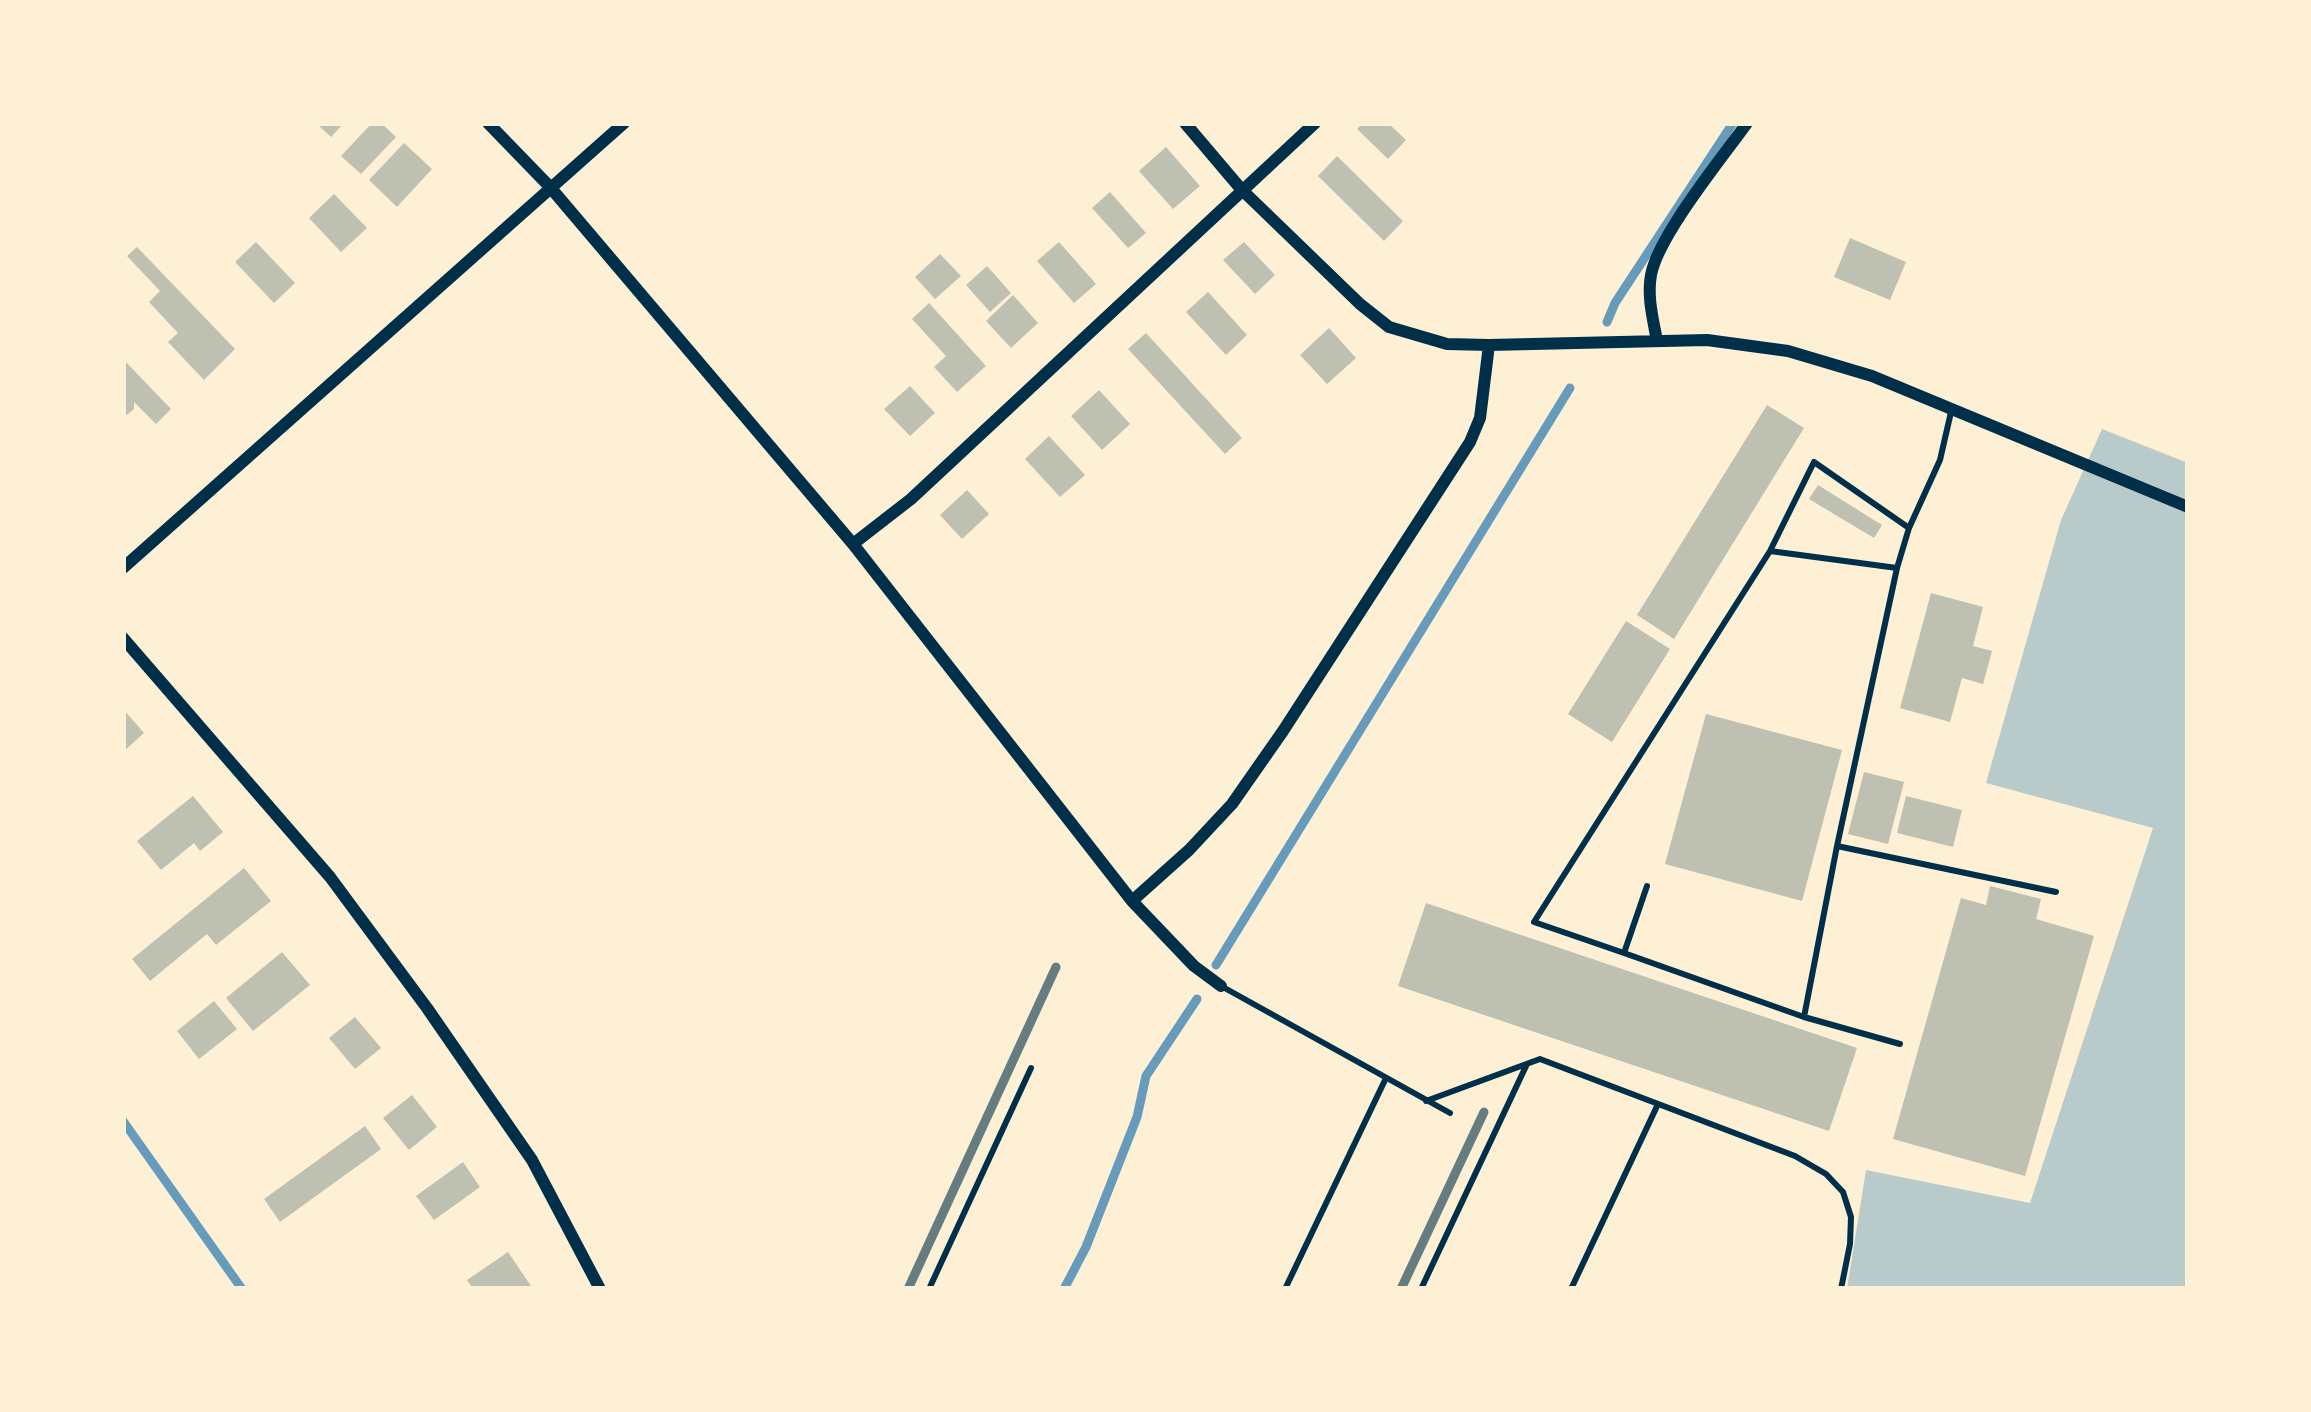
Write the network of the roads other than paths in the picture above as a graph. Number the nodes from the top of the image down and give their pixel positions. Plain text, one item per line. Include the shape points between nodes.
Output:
1 (488, 123) edge
2 (624, 123) edge
3 (1185, 123) edge
4 (1315, 123) edge
5 (1747, 123) edge
6 (550, 187) junction
7 (1241, 189) junction
8 (1657, 340) junction
9 (1489, 345) junction
10 (1952, 409) junction
11 (2188, 507) edge
12 (1909, 528) junction
13 (853, 544) junction
14 (1770, 550) junction
15 (123, 568) edge
16 (1897, 568) junction
17 (123, 638) edge
18 (1837, 846) junction
19 (1647, 886) dead end
20 (2056, 892) dead end
21 (1132, 901) junction
22 (1624, 953) junction
23 (1221, 986) joint
24 (1804, 1017) junction
25 (1900, 1044) dead end
26 (1527, 1064) junction
27 (1031, 1068) dead end
28 (1386, 1078) junction
29 (1426, 1101) junction
30 (1658, 1104) junction
31 (1450, 1114) dead end
32 (600, 1289) edge
33 (929, 1289) edge
34 (1285, 1289) edge
35 (1421, 1289) edge
36 (1571, 1289) edge
37 (1841, 1289) edge

1 - 6 street
2 - 6 street
3 - 7 street
4 - 7 street
5 - 8 street via 1651,272
6 - 13 street
6 - 15 street
7 - 9 street via 1389,327 1447,344
7 - 13 street via 911,500
8 - 9 street
8 - 10 street via 1788,351
9 - 21 street via 1470,442 1232,804
10 - 11 street
10 - 12 lane via 1940,460
12 - 14 lane via 1814,462
12 - 16 lane
13 - 21 street
14 - 16 lane
14 - 22 lane via 1534,922
16 - 18 lane
17 - 32 street via 330,877 427,1008 532,1160
18 - 20 lane
18 - 24 lane
19 - 22 lane
21 - 23 street
22 - 24 lane
23 - 28 lane
24 - 25 lane
26 - 29 lane
26 - 30 lane via 1540,1060
26 - 35 lane
27 - 33 lane
28 - 29 lane
28 - 34 lane
29 - 31 lane
30 - 36 lane
30 - 37 lane via 1796,1156 1835,1181 1851,1217

